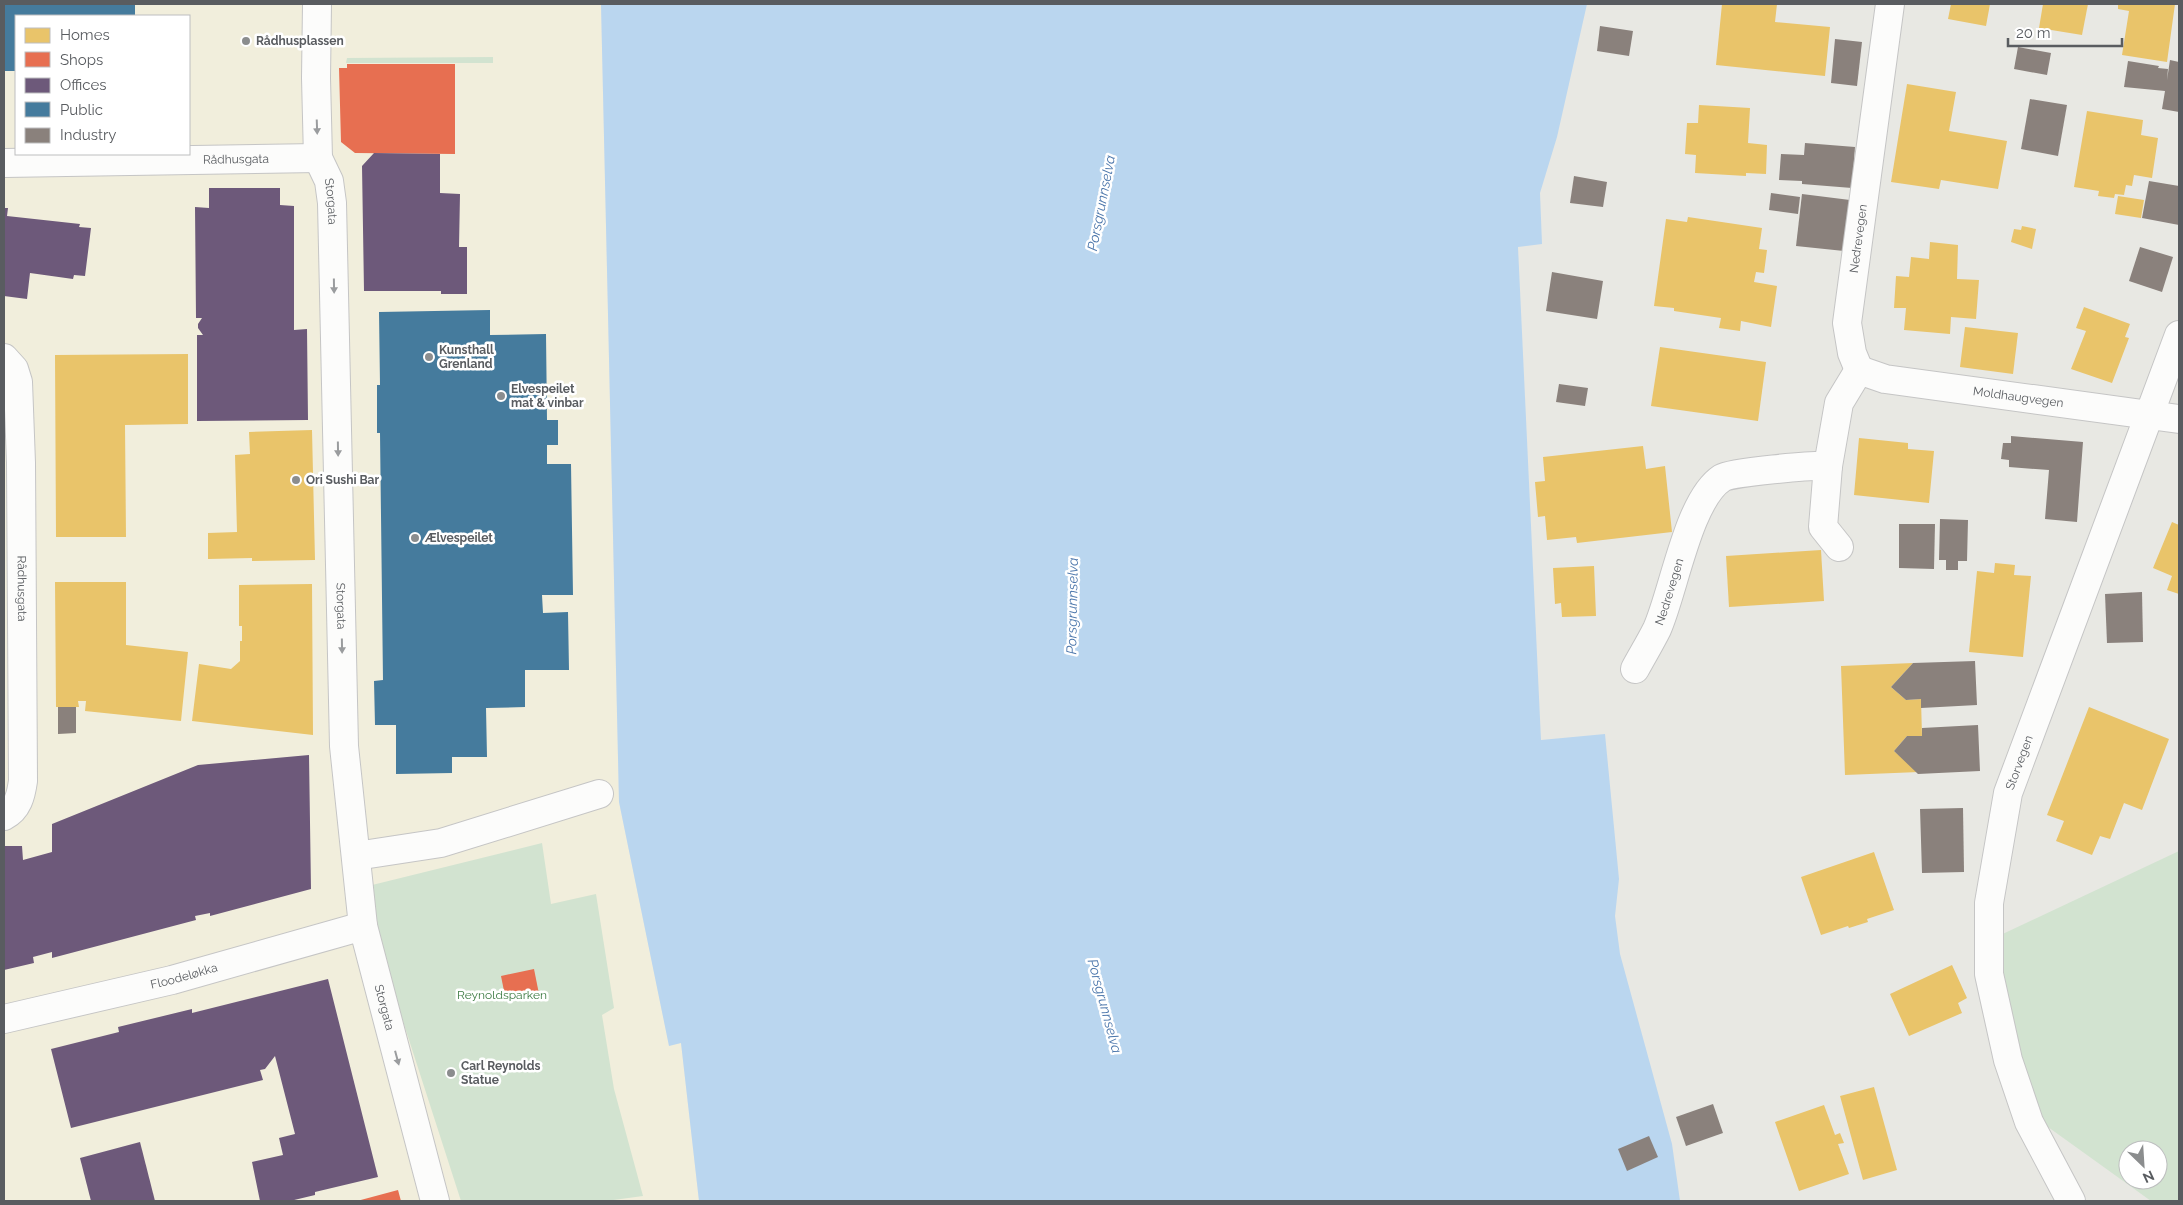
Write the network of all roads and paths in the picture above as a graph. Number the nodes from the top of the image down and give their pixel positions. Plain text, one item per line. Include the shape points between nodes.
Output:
1 (317, 4) edge
2 (1890, 4) edge
3 (318, 158) junction
4 (4, 163) edge
5 (2179, 335) edge
6 (4, 358) edge
7 (1859, 370) junction
8 (2148, 415) junction
9 (2179, 419) edge
10 (1828, 466) junction
11 (1839, 547) dead end
12 (1634, 669) dead end
13 (599, 794) dead end
14 (4, 816) edge
15 (356, 856) junction
16 (363, 926) junction
17 (4, 1020) edge
18 (2062, 1198) edge
19 (435, 1201) edge

1 -> 3 street, Storgata
2 - 7 street, Nedrevegen via 1847,322 1852,353
3 - 4 street, Rådhusgata
3 -> 15 street, Storgata via 330,181 332,203 344,746
5 - 8 street, Storvegen
6 - 14 street, Rådhusgata via 14,369 18,382 24,780 20,797
7 - 8 street, Moldhaugvegen via 1885,379
7 - 10 street via 1840,403
8 - 9 street, Moldhaugvegen
8 - 18 street, Storvegen via 2008,793 1989,903 1989,974 2008,1060 2029,1122
10 - 11 street via 1823,526
10 - 12 street, Nedrevegen via 1808,465 1724,476 1708,491 1691,526 1657,628
13 - 15 street via 441,843
15 - 16 street, Storgata
16 - 17 street, Floodeløkka via 163,982
16 -> 19 street, Storgata

